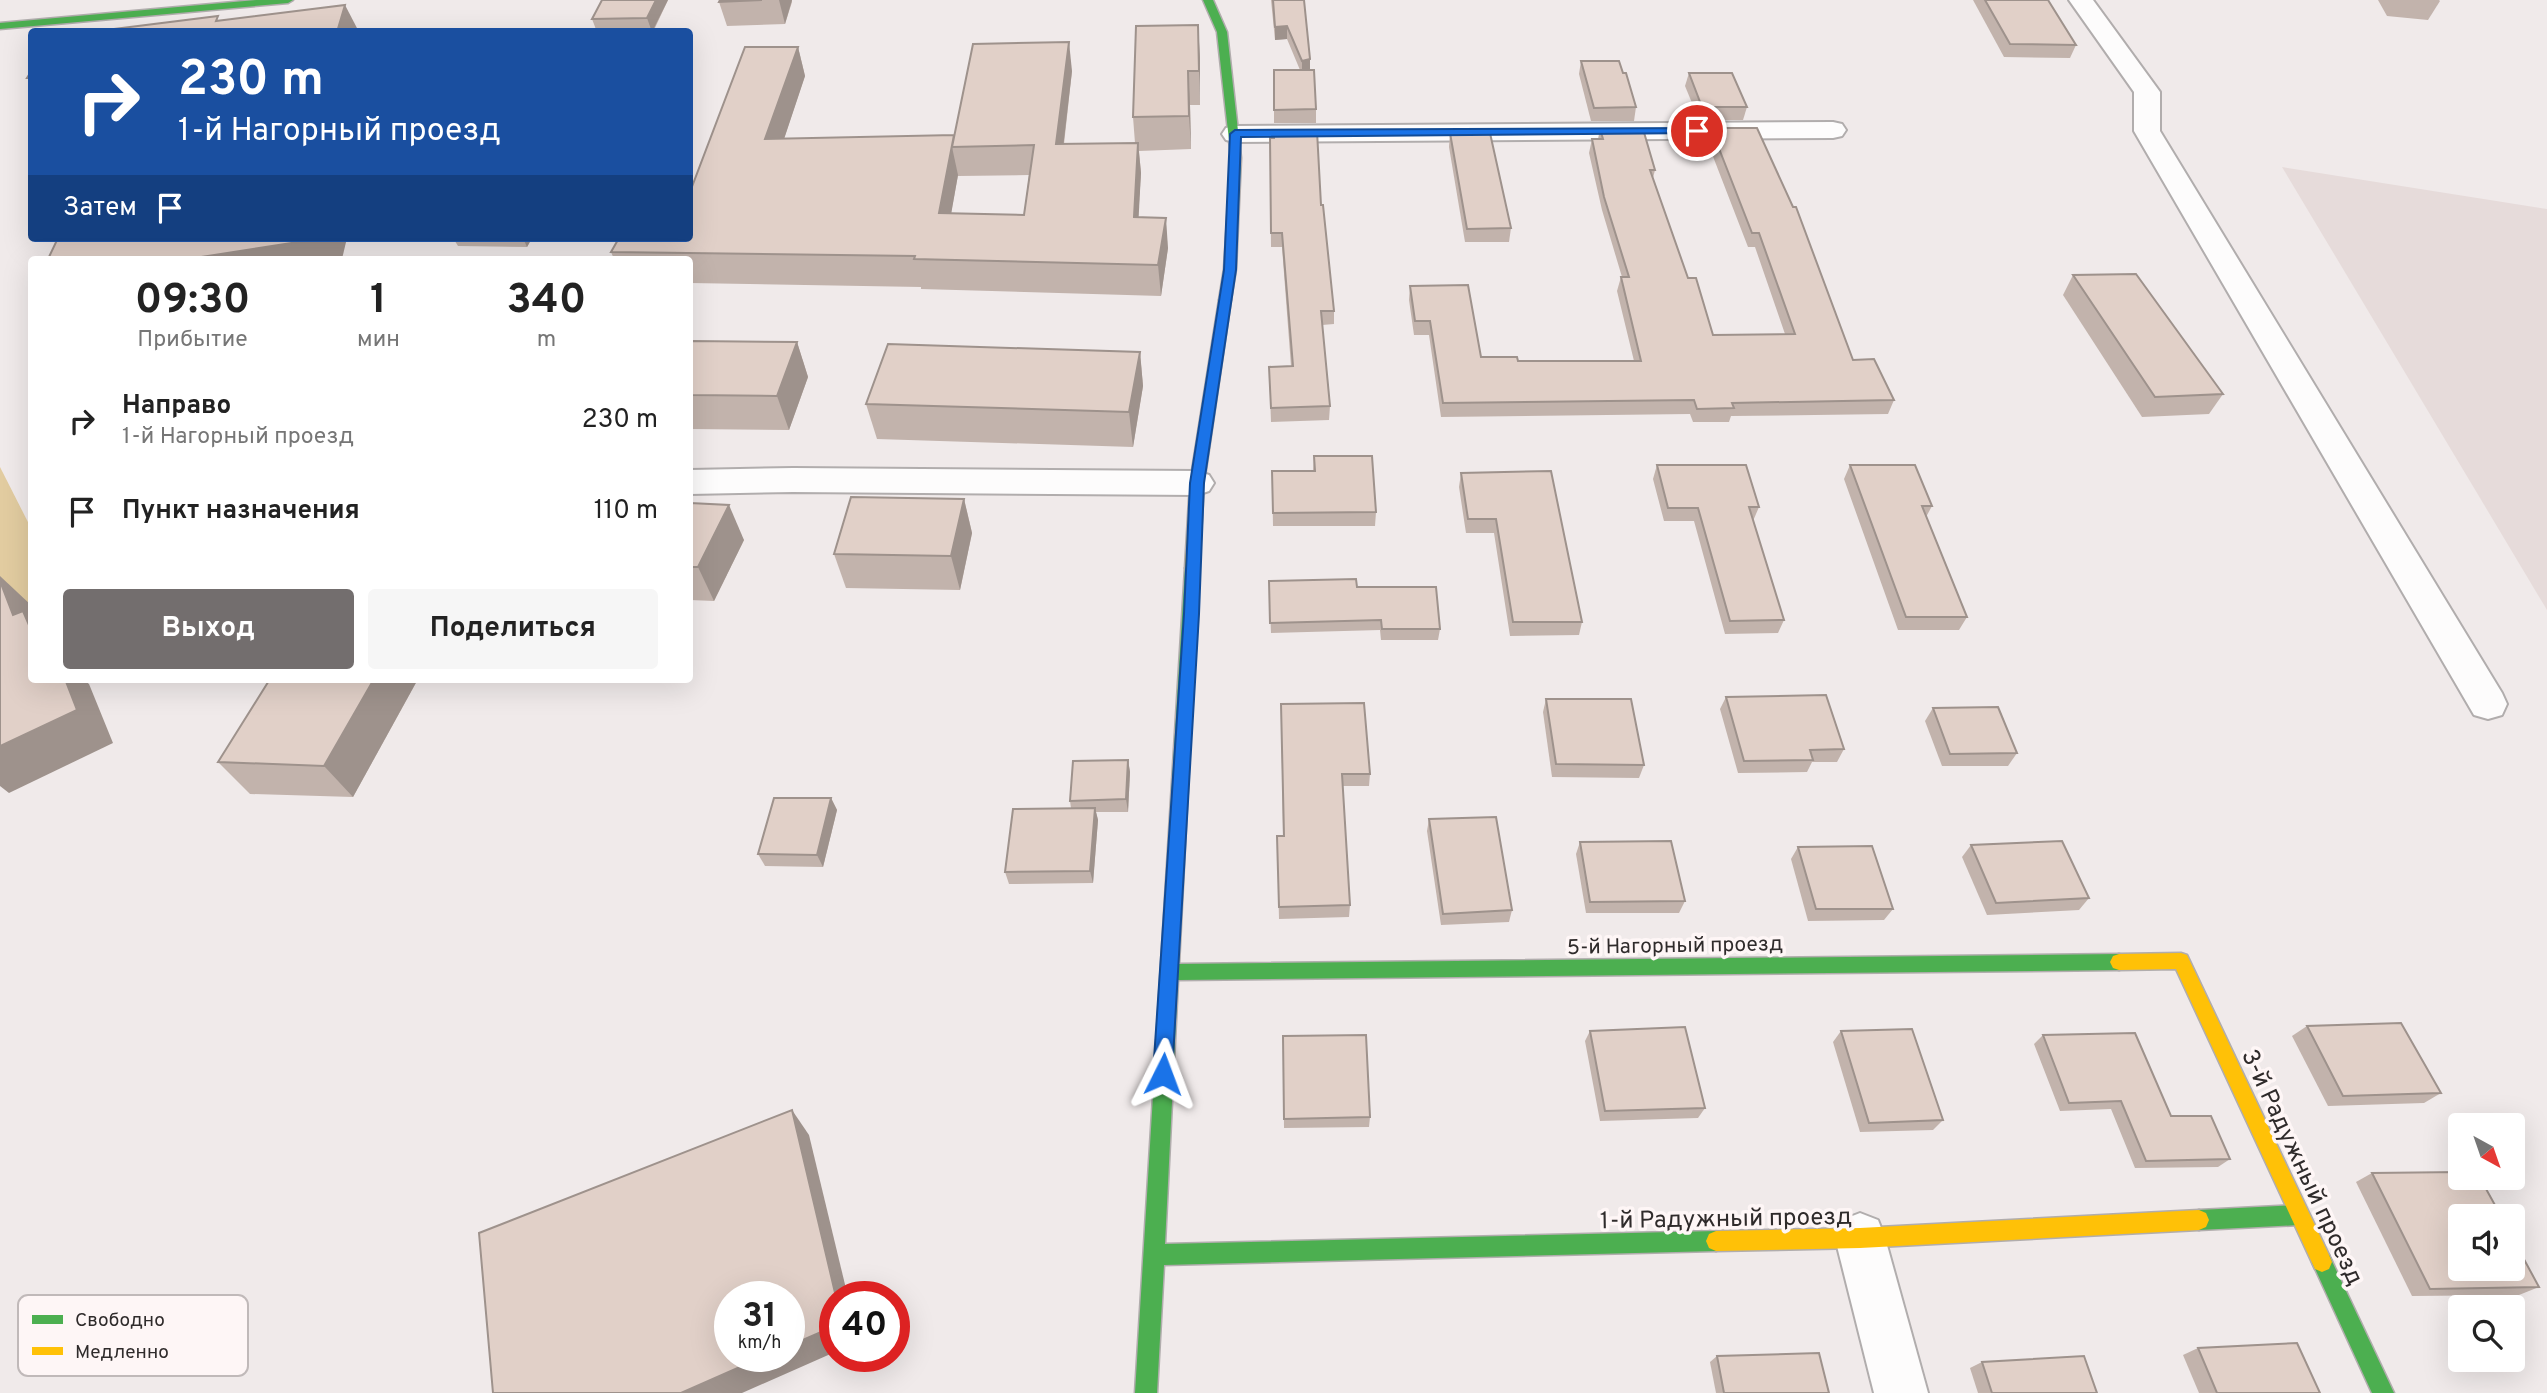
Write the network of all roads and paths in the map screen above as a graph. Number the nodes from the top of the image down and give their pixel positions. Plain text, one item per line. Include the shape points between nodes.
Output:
1 (288, 0) edge
2 (1208, 0) edge
3 (2081, 0) edge
4 (0, 26) edge
5 (1833, 130) dead end
6 (1235, 134) junction
7 (693, 482) edge
8 (1197, 483) junction
9 (2488, 704) dead end
10 (2181, 961) joint
11 (1168, 972) junction
12 (2300, 1214) junction
13 (1860, 1238) junction
14 (1153, 1255) junction
15 (1146, 1393) edge
16 (1901, 1393) edge
17 (2383, 1393) edge

1 - 4 street
2 - 6 street via 1222,32
3 - 9 street via 2147,92 2147,131
5 - 6 street
6 - 8 street via 1230,270
7 - 8 street
8 - 11 street
10 - 11 street, 5-й Нагорный проезд
10 - 12 street, 3-й Радужный проезд
11 - 14 street
12 - 13 street, 1-й Радужный проезд
12 - 17 street, 3-й Радужный проезд
13 - 14 street, 1-й Радужный проезд
13 - 16 street
14 - 15 street

